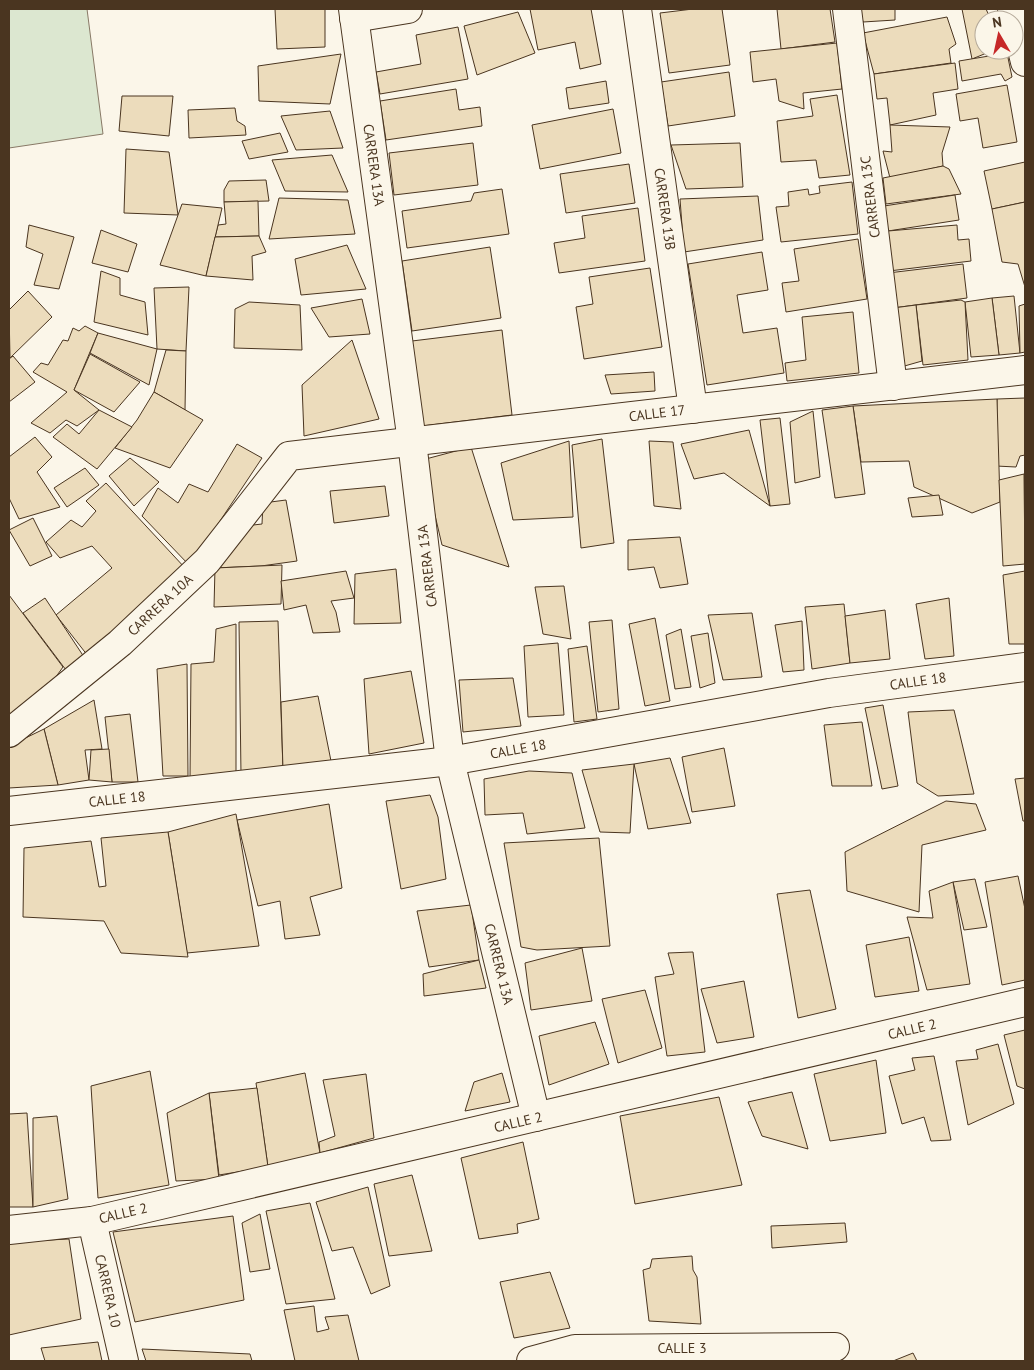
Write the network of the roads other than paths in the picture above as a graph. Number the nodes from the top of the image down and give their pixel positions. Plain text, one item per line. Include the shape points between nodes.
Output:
1 (408, 9) edge
2 (637, 9) edge
3 (847, 9) edge
4 (1012, 9) edge
5 (353, 14) edge
6 (1025, 62) edge
7 (1025, 370) edge
8 (893, 386) junction
9 (693, 409) junction
10 (412, 442) junction
11 (289, 456) joint
12 (1025, 667) edge
13 (9, 733) edge
14 (450, 761) junction
15 (9, 811) edge
16 (1025, 1002) edge
17 (536, 1117) junction
18 (92, 1221) junction
19 (9, 1230) edge
20 (835, 1347) dead end
21 (124, 1361) edge
22 (531, 1361) edge

1 - 5 street
2 - 9 street, CARRERA 13B
3 - 8 street, CARRERA 13C
4 - 6 street
5 - 10 street, CARRERA 13A
7 - 8 street, CALLE 17
8 - 9 street, CALLE 17
9 - 10 street, CALLE 17
10 - 11 street, CALLE 17
10 - 14 street, CARRERA 13A
11 - 13 street, CARRERA 10A via 207,561 120,643
12 - 14 street, CALLE 18 via 829,693
14 - 15 street, CALLE 18
14 - 17 street, CARRERA 13A
16 - 17 street, CALLE 2
17 - 18 street, CALLE 2
18 - 19 street, CALLE 2
18 - 21 street, CARRERA 10
20 - 22 street, CALLE 3 via 575,1349

